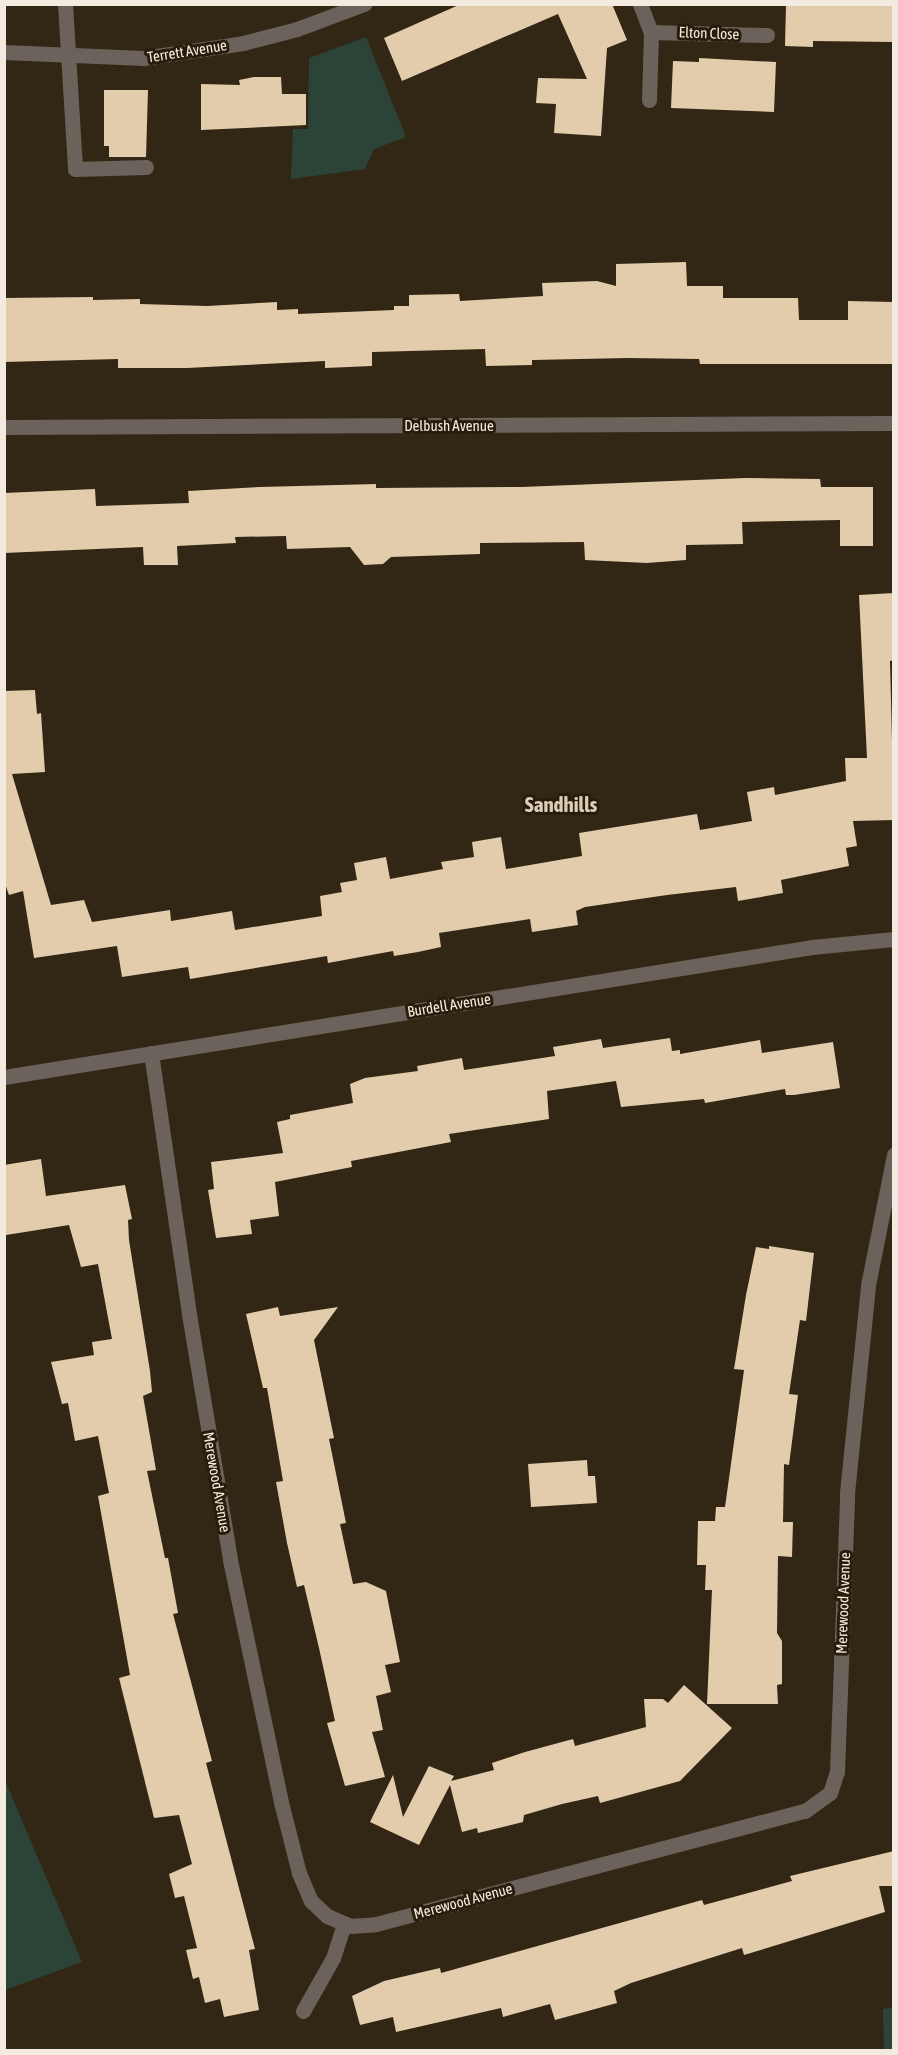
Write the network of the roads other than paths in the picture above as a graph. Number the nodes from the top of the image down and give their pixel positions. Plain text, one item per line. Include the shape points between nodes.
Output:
1 (65, 4) edge
2 (364, 4) edge
3 (640, 4) edge
4 (651, 32) junction
5 (767, 35) dead end
6 (4, 52) edge
7 (69, 54) junction
8 (649, 100) dead end
9 (146, 167) dead end
10 (894, 423) edge
11 (4, 427) edge
12 (894, 939) edge
13 (151, 1053) junction
14 (6, 1073) edge
15 (894, 1155) edge
16 (892, 1175) edge
17 (344, 1924) junction
18 (303, 2011) dead end

1 - 7 street
2 - 7 street, Terrett Avenue via 297,29 243,43 143,58
3 - 4 street
4 - 5 street, Elton Close
4 - 8 street
6 - 7 street, Terrett Avenue
7 - 9 street via 75,169
10 - 11 street, Delbush Avenue
12 - 13 street, Burdell Avenue via 812,947
13 - 14 street, Burdell Avenue
13 - 17 street, Merewood Avenue via 230,1560 281,1802 299,1873 311,1901 327,1916
15 - 16 street, Merewood Avenue
16 - 17 street, Merewood Avenue via 868,1285 848,1482 837,1772 830,1793 805,1811 376,1924
17 - 18 street via 329,1967

